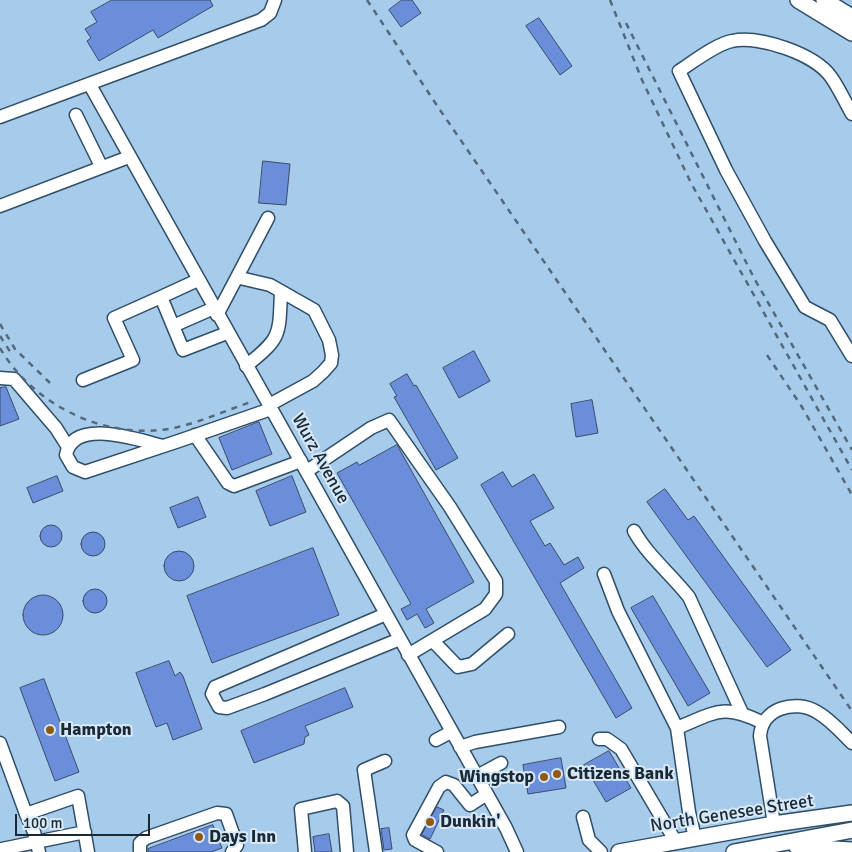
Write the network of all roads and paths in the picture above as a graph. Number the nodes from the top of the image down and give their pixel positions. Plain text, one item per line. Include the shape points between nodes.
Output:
1 (275, 0) edge
2 (798, 0) edge
3 (824, 0) edge
4 (852, 17) edge
5 (852, 33) edge
6 (90, 86) junction
7 (851, 108) edge
8 (76, 115) dead end
9 (0, 117) edge
10 (129, 157) junction
11 (101, 166) junction
12 (0, 206) edge
13 (268, 218) dead end
14 (236, 279) junction
15 (198, 280) junction
16 (281, 291) junction
17 (161, 297) junction
18 (216, 312) junction
19 (173, 326) junction
20 (227, 333) junction
21 (852, 356) edge
22 (246, 366) junction
23 (0, 378) edge
24 (83, 380) dead end
25 (270, 407) junction
26 (195, 435) junction
27 (163, 446) junction
28 (68, 447) junction
29 (304, 466) junction
30 (634, 531) dead end
31 (604, 574) dead end
32 (386, 614) junction
33 (508, 634) dead end
34 (400, 639) junction
35 (433, 641) junction
36 (408, 655) junction
37 (742, 713) junction
38 (764, 723) junction
39 (559, 727) dead end
40 (677, 728) junction
41 (451, 732) junction
42 (599, 739) dead end
43 (436, 740) dead end
44 (0, 743) edge
45 (852, 743) edge
46 (460, 747) junction
47 (385, 761) dead end
48 (501, 763) dead end
49 (477, 776) junction
50 (487, 794) junction
51 (852, 813) edge
52 (26, 814) junction
53 (583, 818) dead end
54 (774, 824) junction
55 (852, 830) edge
56 (85, 832) junction
57 (695, 838) junction
58 (676, 842) junction
59 (38, 848) edge
60 (771, 849) edge
61 (815, 850) edge
62 (852, 850) edge
63 (3, 852) edge
64 (88, 852) edge
65 (140, 852) edge
66 (232, 852) edge
67 (305, 852) edge
68 (347, 852) edge
69 (376, 852) edge
70 (437, 852) edge
71 (516, 852) edge
72 (601, 852) edge
73 (618, 852) edge
74 (734, 852) edge

1 - 6 street via 270,13 261,20 140,64
2 - 5 main road
3 - 4 main road
6 - 9 street
6 - 10 street, Wurz Avenue
7 - 21 street via 830,76 817,63 806,56 749,39 725,43 678,71 726,170 785,274 806,307 830,320
8 - 11 street
10 - 11 street
10 - 15 street, Wurz Avenue
11 - 12 street
13 - 14 street
14 - 16 street via 270,285
14 - 18 street
15 - 17 street
15 - 18 street, Wurz Avenue
16 - 22 street via 280,326 274,341
16 - 25 street via 314,310 332,354 331,362 313,381
17 - 19 street
17 - 24 street via 114,318 133,360
18 - 19 street
18 - 20 street, Wurz Avenue
19 - 20 street via 184,350
20 - 22 street, Wurz Avenue
22 - 25 street, Wurz Avenue
23 - 28 street via 14,379
25 - 26 street
25 - 29 street, Wurz Avenue
26 - 27 street
26 - 29 street via 228,483 234,486
27 - 28 street via 97,433 84,434
27 - 28 street via 85,472 73,467 66,455
29 - 32 street, Wurz Avenue
29 - 35 street via 389,420 450,507 496,581 496,594 484,609
30 - 37 street via 650,555 689,597
31 - 40 street via 618,611
32 - 34 street, Wurz Avenue
32 - 34 street via 215,687 212,694 219,708 265,694
33 - 35 street via 472,664 458,667
34 - 36 street, Wurz Avenue
35 - 36 street
36 - 41 street, Wurz Avenue
37 - 38 street
37 - 40 street via 726,710
38 - 45 street via 774,711 799,706 816,711
38 - 54 street via 760,736
39 - 46 street
40 - 57 street
41 - 43 street
41 - 46 street, Wurz Avenue
42 - 58 street via 607,739 622,749
44 - 52 street
46 - 49 street, Wurz Avenue
47 - 69 street via 364,770
48 - 49 street
49 - 50 street, Wurz Avenue
50 - 70 street via 470,805 454,785 446,782 439,787 413,835 415,840
50 - 71 street, Wurz Avenue
51 - 54 main road, North Genesee Street
52 - 56 street via 78,796
52 - 59 street
53 - 72 street via 589,840
54 - 57 main road, North Genesee Street
55 - 60 main road, North Genesee Street
56 - 59 street
56 - 64 street
57 - 58 main road, North Genesee Street
58 - 73 main road, North Genesee Street
59 - 63 street via 2,849
60 - 61 main road
60 - 74 main road, North Genesee Street
61 - 62 main road
65 - 66 street via 140,843 146,838 217,813 226,814 229,819 237,844
67 - 68 street via 301,809 337,801 343,806

